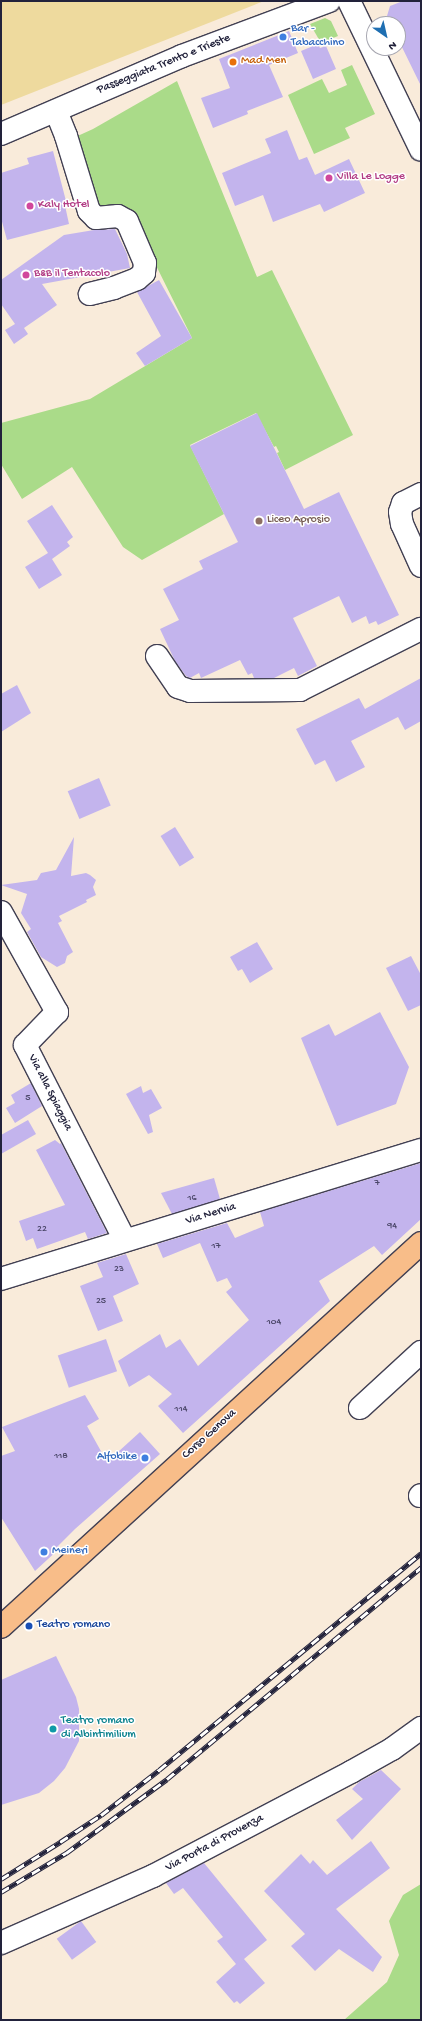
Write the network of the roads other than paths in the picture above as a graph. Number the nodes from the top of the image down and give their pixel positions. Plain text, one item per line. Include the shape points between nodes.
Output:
1 (329, 1) edge
2 (349, 1) edge
3 (56, 111) junction
4 (1, 134) edge
5 (421, 150) edge
6 (90, 294) dead end
7 (412, 499) edge
8 (421, 566) edge
9 (421, 629) edge
10 (157, 656) dead end
11 (1, 912) edge
12 (421, 1150) edge
13 (126, 1240) junction
14 (421, 1243) edge
15 (1, 1280) edge
16 (421, 1352) edge
17 (360, 1408) dead end
18 (1, 1627) edge
19 (421, 1728) edge
20 (1, 1943) edge

1 - 3 street, Passeggiata Trento e Trieste via 182,56
2 - 5 street
3 - 4 street, Passeggiata Trento e Trieste
3 - 6 street via 89,212 96,218 118,216 127,221 145,263 144,273 137,279
7 - 8 street via 400,512 402,524
9 - 10 street via 300,690 190,691 178,687
11 - 13 street, Via alla Spiaggia via 57,1012 24,1045
12 - 13 street, Via Nervia
13 - 15 street, Via Nervia
14 - 18 main road, Corso Genova
16 - 17 street
19 - 20 street, Via Porta di Provenza via 392,1749 351,1772 153,1876

